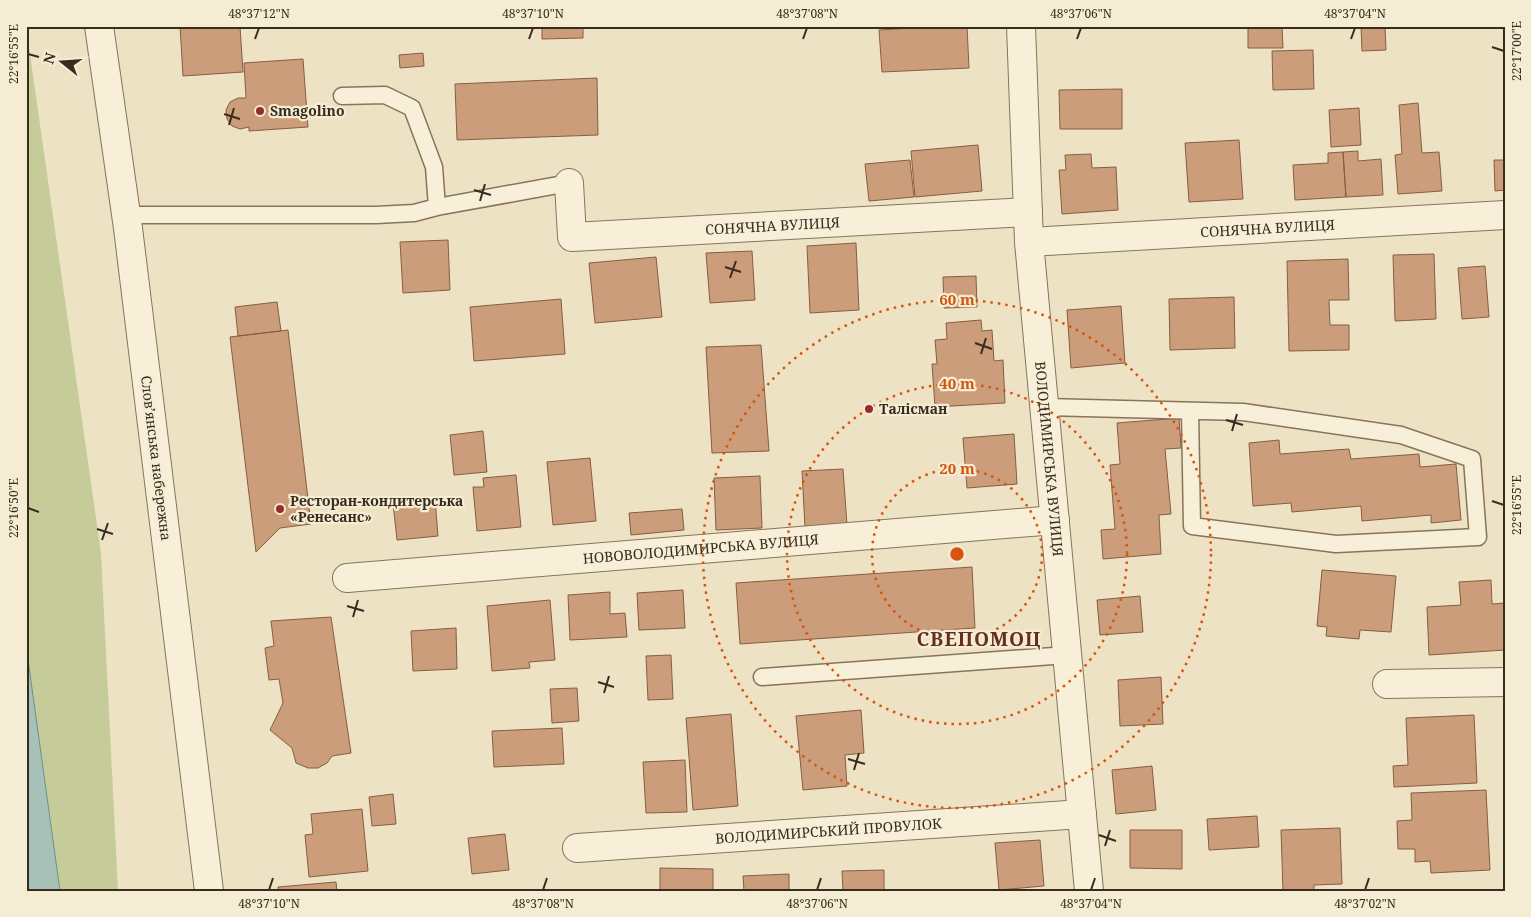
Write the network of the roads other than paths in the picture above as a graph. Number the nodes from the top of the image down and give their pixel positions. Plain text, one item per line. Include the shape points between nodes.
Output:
1 (99, 26) edge
2 (1021, 26) edge
3 (342, 96) dead end
4 (569, 183) joint
5 (436, 207) junction
6 (1028, 212) junction
7 (1505, 215) edge
8 (126, 216) junction
9 (1030, 242) junction
10 (1044, 407) junction
11 (1190, 410) junction
12 (1055, 520) junction
13 (347, 578) dead end
14 (1067, 655) junction
15 (762, 677) dead end
16 (1505, 682) edge
17 (1387, 684) dead end
18 (1082, 814) junction
19 (577, 848) dead end
20 (209, 891) edge
21 (1089, 891) edge

1 - 8 street, Словʼянська набережна
2 - 6 street, ВОЛОДИМИРСЬКА ВУЛИЦЯ
3 - 5 lane via 385,94 412,108 434,167
4 - 5 lane
4 - 6 street, СОНЯЧНА ВУЛИЦЯ via 572,237
5 - 8 lane via 414,213 376,215
6 - 9 street, ВОЛОДИМИРСЬКА ВУЛИЦЯ
7 - 9 street, СОНЯЧНА ВУЛИЦЯ
8 - 20 street, Словʼянська набережна
9 - 10 street, ВОЛОДИМИРСЬКА ВУЛИЦЯ
10 - 11 lane
10 - 12 street, ВОЛОДИМИРСЬКА ВУЛИЦЯ
11 - 11 lane via 1243,412 1401,435 1472,459 1478,537 1336,544 1192,526
12 - 13 street, НОВОВОЛОДИМИРСЬКА ВУЛИЦЯ
12 - 14 street, ВОЛОДИМИРСЬКА ВУЛИЦЯ
14 - 15 lane
14 - 18 street, ВОЛОДИМИРСЬКА ВУЛИЦЯ
16 - 17 street
18 - 19 street, ВОЛОДИМИРСЬКИЙ ПРОВУЛОК
18 - 21 street, ВОЛОДИМИРСЬКА ВУЛИЦЯ

